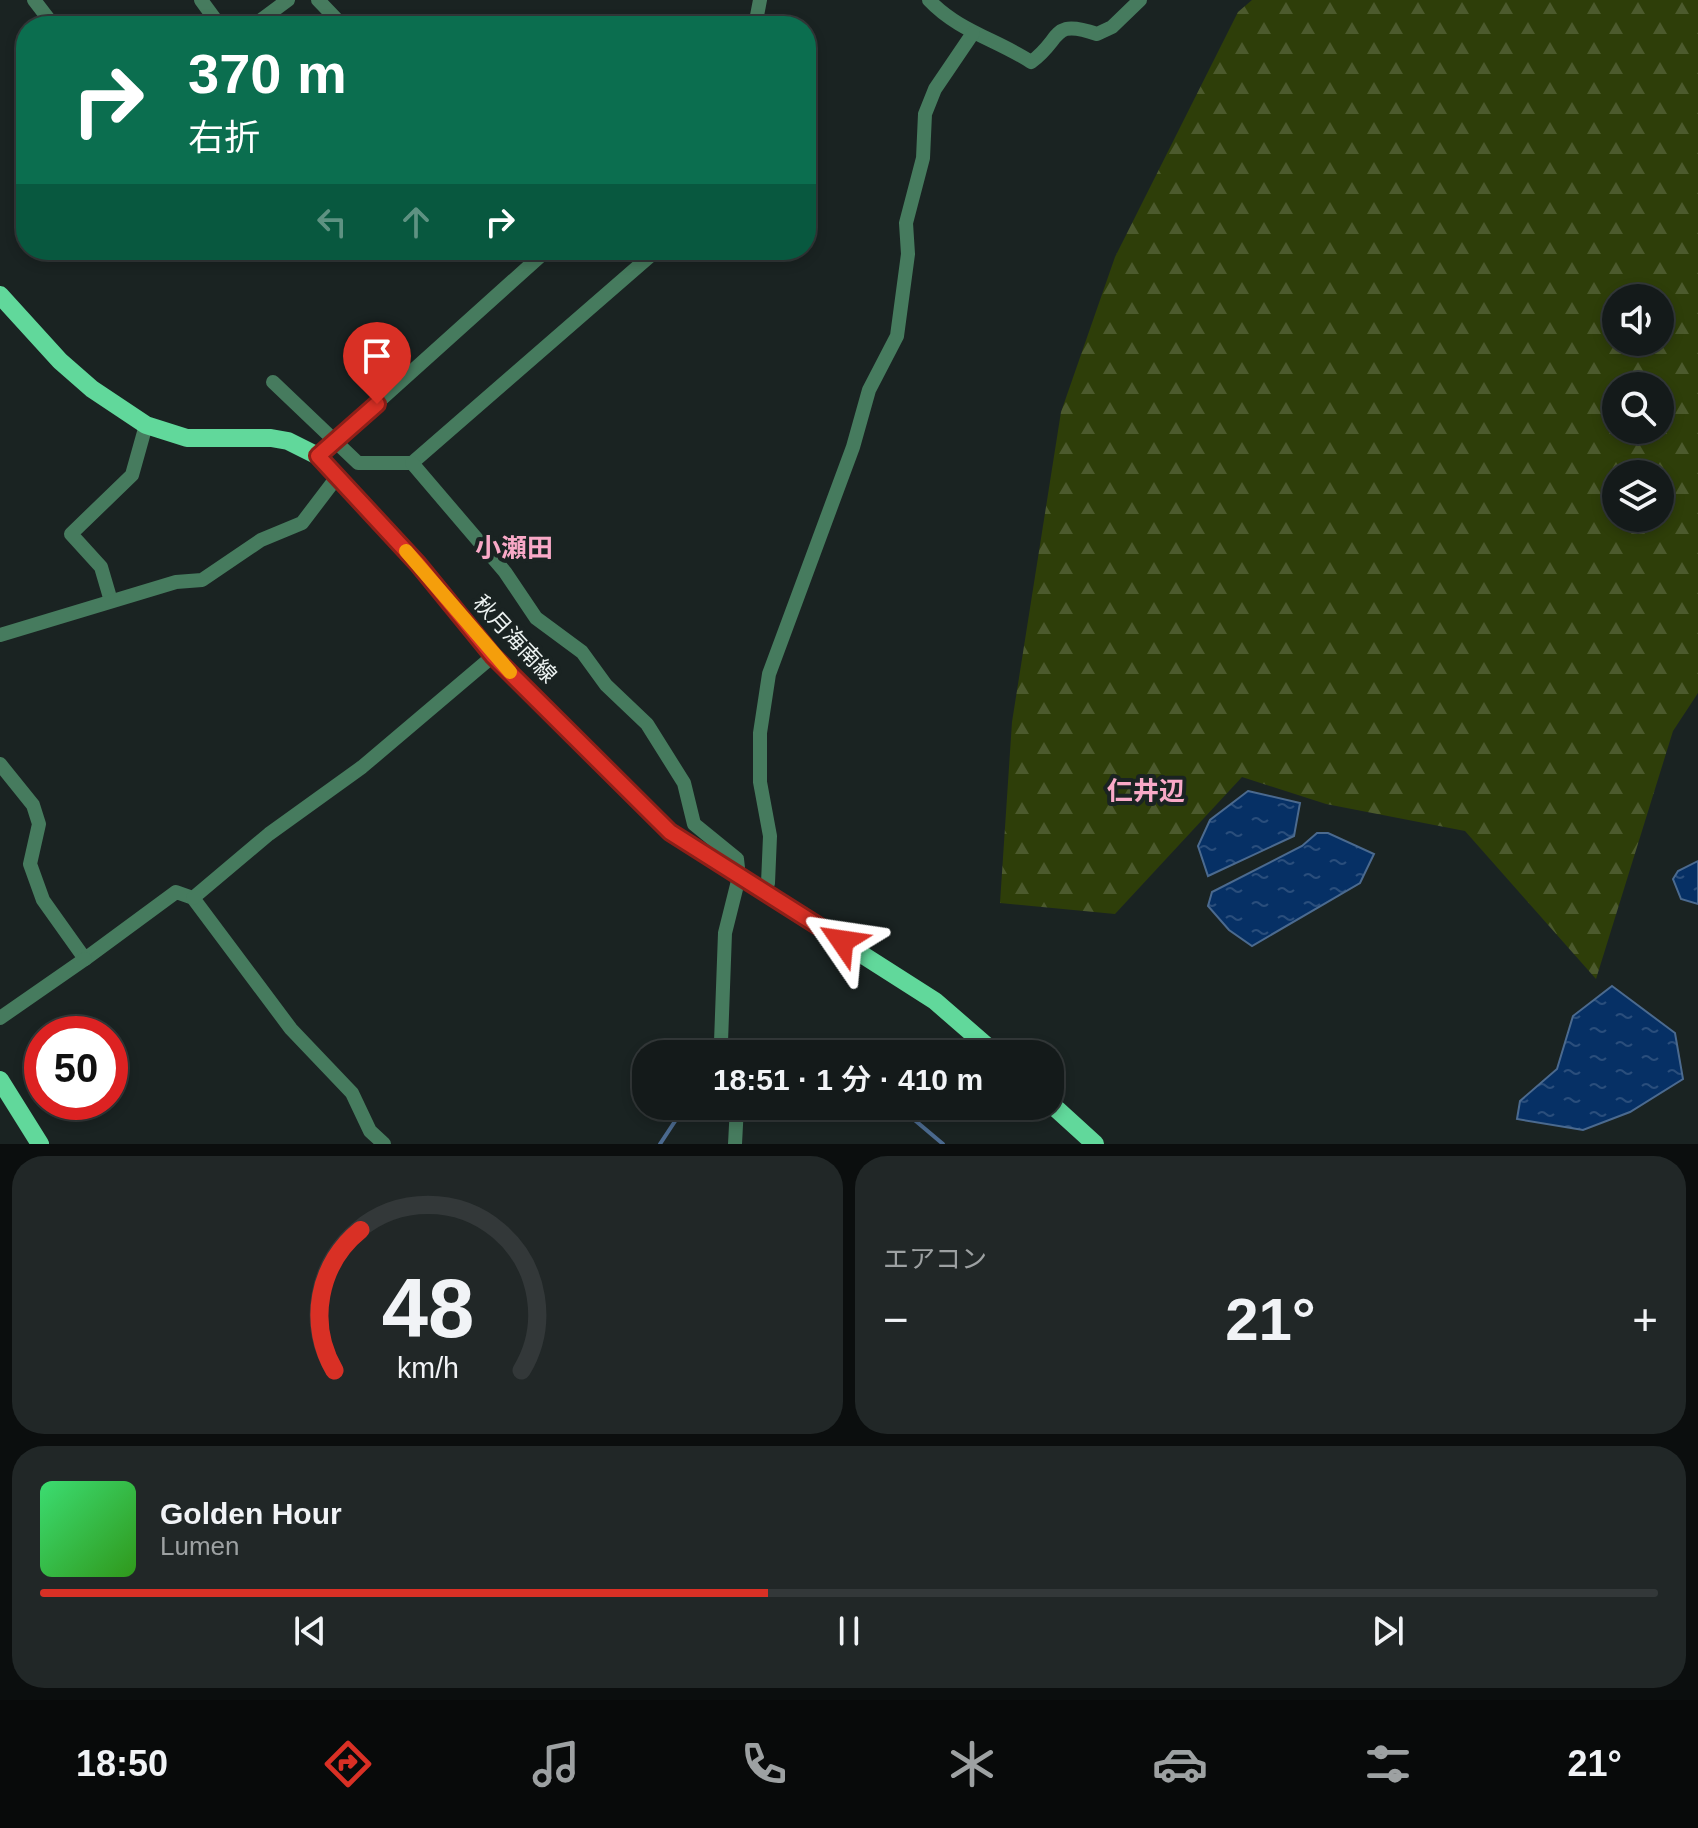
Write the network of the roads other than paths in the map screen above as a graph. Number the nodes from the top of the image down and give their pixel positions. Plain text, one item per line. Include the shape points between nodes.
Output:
1 (34, 0) edge
2 (288, 0) edge
3 (318, 0) edge
4 (929, 0) edge
5 (1140, 0) edge
6 (46, 16) edge
7 (266, 16) edge
8 (333, 16) edge
9 (973, 33) junction
10 (536, 260) edge
11 (645, 260) edge
12 (0, 297) edge
13 (273, 382) dead end
14 (146, 425) junction
15 (335, 441) junction
16 (318, 456) junction
17 (412, 463) junction
18 (337, 477) junction
19 (111, 601) junction
20 (0, 635) edge
21 (493, 656) junction
22 (0, 764) edge
23 (739, 877) junction
24 (764, 893) junction
25 (193, 898) junction
26 (85, 959) junction
27 (0, 1018) edge
28 (721, 1040) edge
29 (980, 1040) edge
30 (0, 1080) edge
31 (1064, 1116) edge
32 (736, 1120) edge
33 (40, 1144) edge
34 (384, 1144) edge
35 (735, 1144) edge
36 (1095, 1144) edge

1 - 6 street
2 - 7 street
3 - 8 street
4 - 9 street
5 - 9 street via 1097,34 1064,28 1031,62 1006,45
9 - 24 street via 935,89 925,114 923,158 906,223 908,254 897,336 869,390 769,674 760,733 760,782 770,836
10 - 15 street
11 - 17 street
12 - 14 main road, 秋月海南線 via 60,361
13 - 15 street
14 - 16 main road, 秋月海南線 via 187,438 288,441
14 - 19 street via 132,475 71,534 101,567
15 - 16 street
15 - 17 street via 358,463
16 - 18 main road, 秋月海南線
17 - 23 street via 505,572 536,618 582,652 606,685 647,724 684,783 694,824 737,859
18 - 19 street via 302,523 261,540 202,580
18 - 21 main road, 秋月海南線
19 - 20 street
21 - 23 main road, 秋月海南線 via 670,832
21 - 25 street via 362,767 269,834
22 - 26 street via 33,805 39,824 30,864 43,900
23 - 24 main road, 秋月海南線
23 - 28 street via 725,933
24 - 29 main road, 秋月海南線 via 935,1001
25 - 26 street via 176,892
25 - 34 street via 291,1029 352,1093 370,1131
26 - 27 street
30 - 33 main road
31 - 36 main road
32 - 35 street

